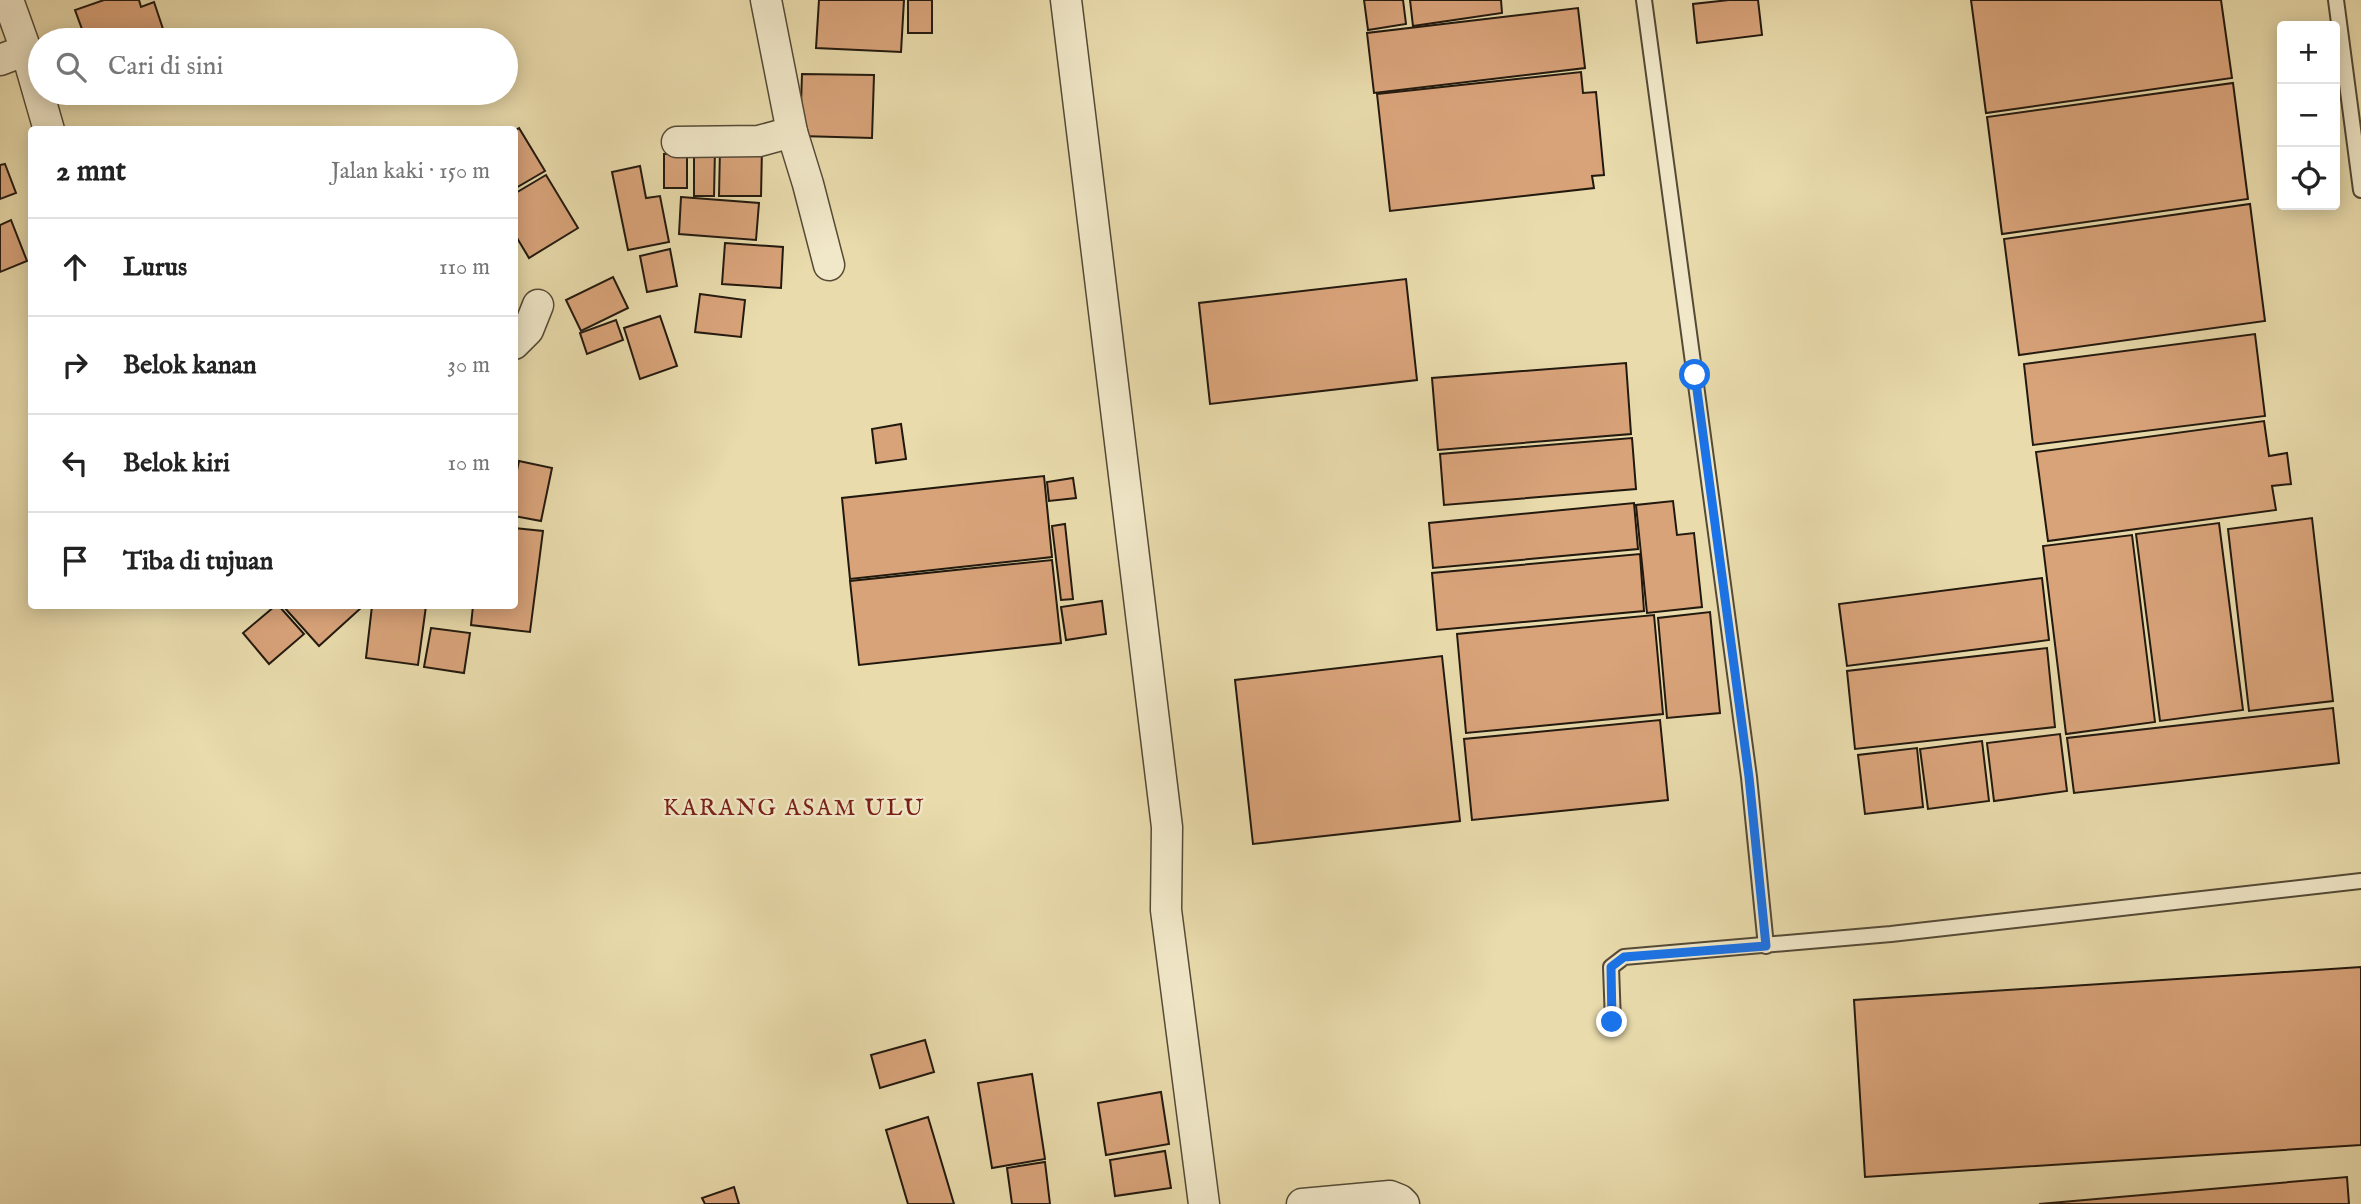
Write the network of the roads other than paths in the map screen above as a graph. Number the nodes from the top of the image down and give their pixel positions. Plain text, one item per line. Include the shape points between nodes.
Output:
1 (8, 0) edge
2 (766, 0) edge
3 (1066, 0) edge
4 (1644, 0) edge
5 (2336, 0) edge
6 (13, 55) edge
7 (28, 86) edge
8 (37, 105) edge
9 (47, 126) edge
10 (792, 132) junction
11 (677, 142) dead end
12 (2361, 190) edge
13 (829, 265) dead end
14 (538, 305) dead end
15 (518, 340) edge
16 (2361, 881) edge
17 (1766, 946) junction
18 (1612, 1022) dead end
19 (1204, 1204) edge
20 (1303, 1204) edge
21 (1404, 1204) edge

1 - 6 street
2 - 10 street
3 - 19 street via 1167,827 1166,910
4 - 17 lane via 1749,777
5 - 12 lane
6 - 7 street
8 - 9 street
10 - 11 street via 759,141
10 - 13 street
14 - 15 street via 528,330
16 - 17 lane
17 - 18 lane via 1624,957 1611,967
20 - 21 street via 1390,1196

